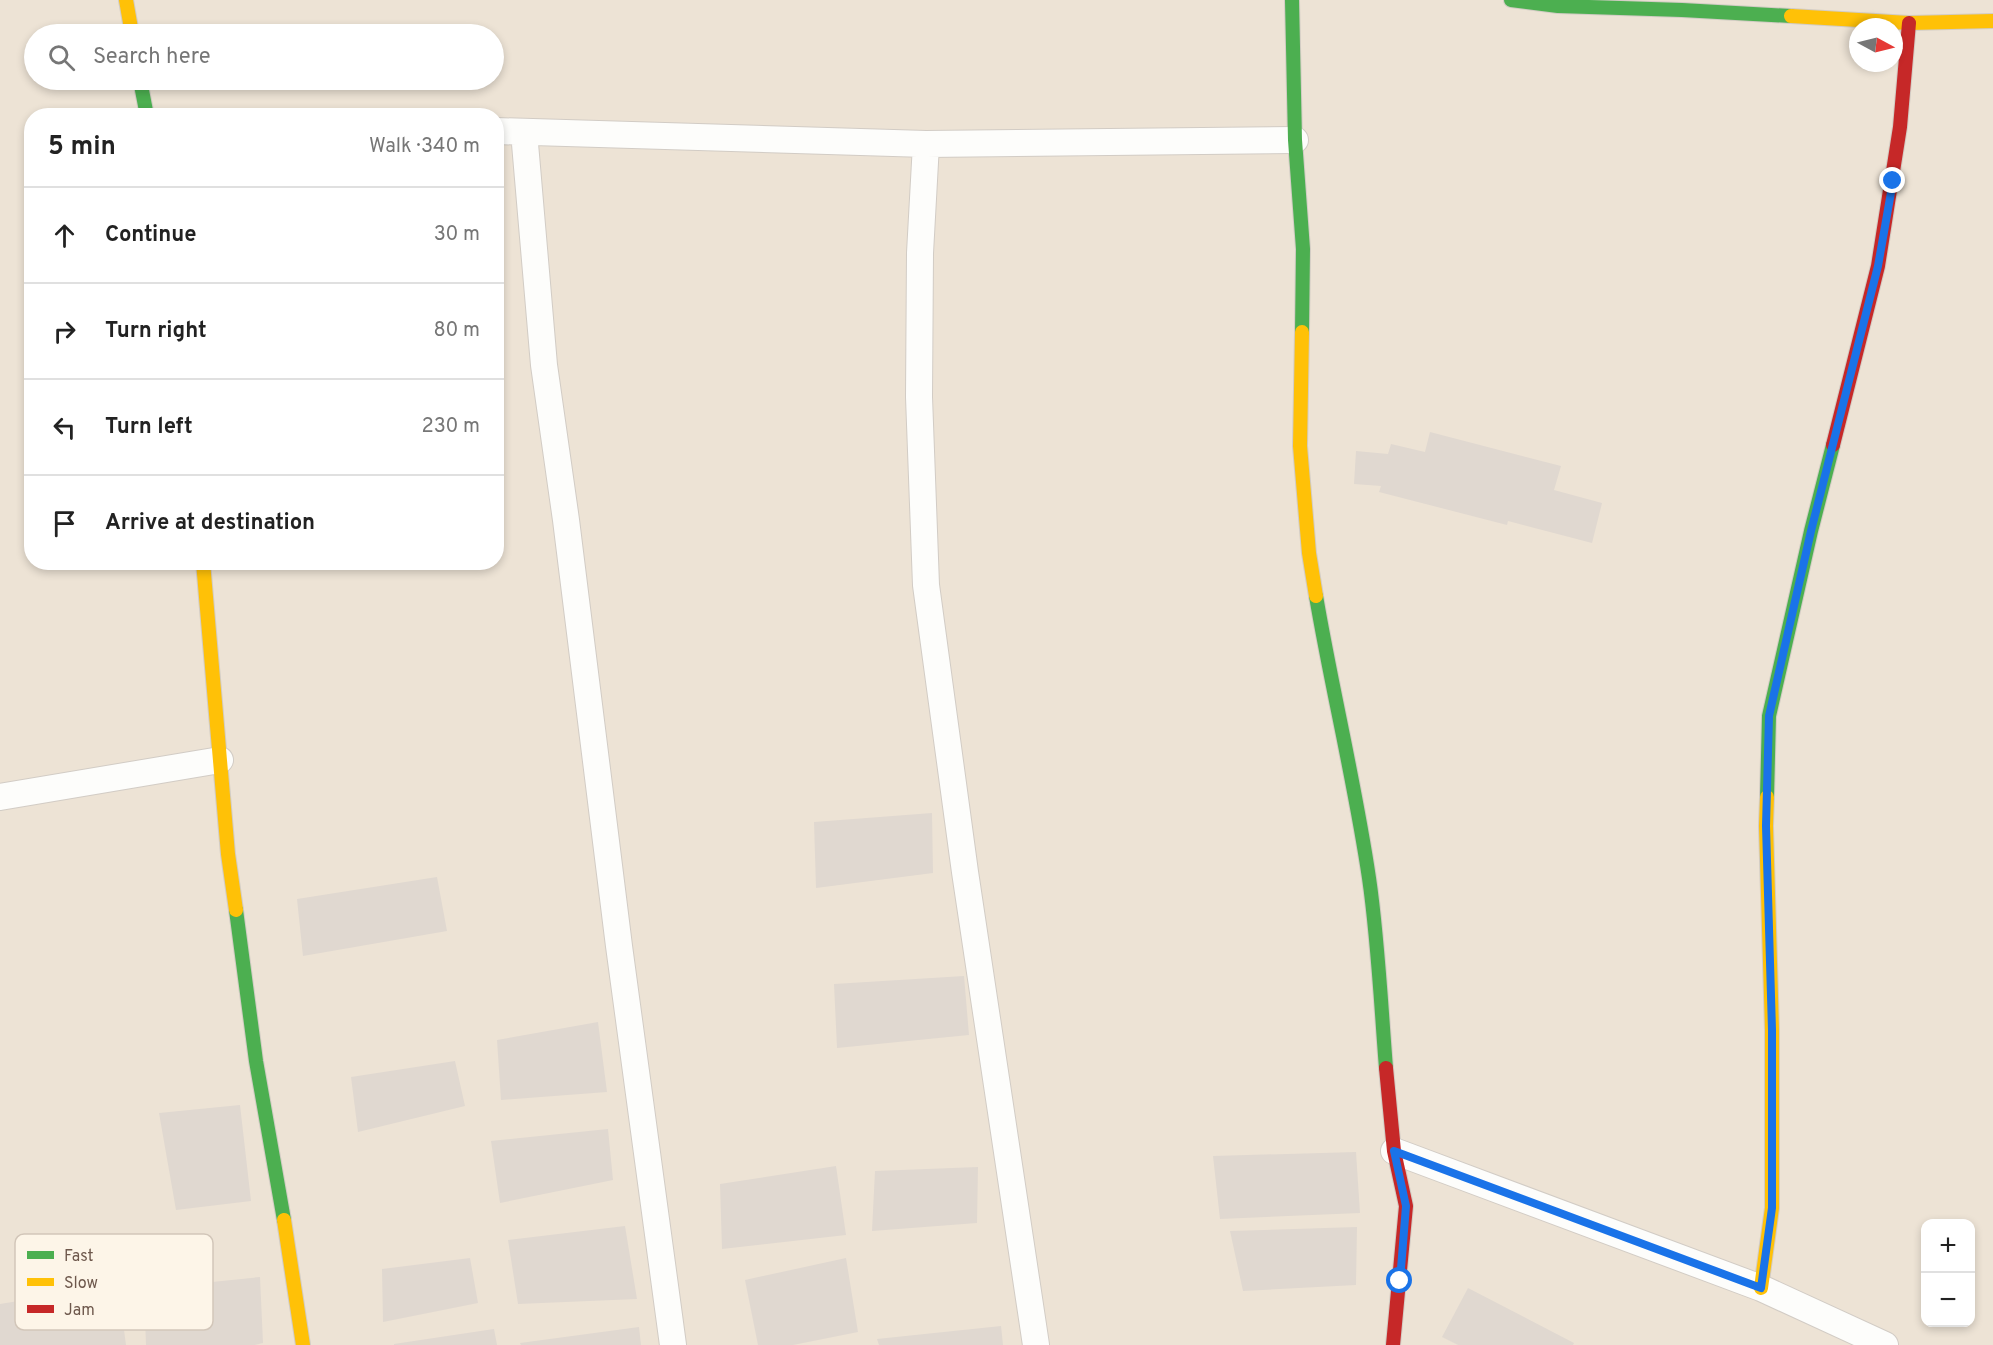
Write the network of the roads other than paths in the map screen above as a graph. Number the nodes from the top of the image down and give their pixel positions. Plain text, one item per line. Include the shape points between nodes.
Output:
1 (126, 0) edge
2 (1292, 0) edge
3 (1510, 0) edge
4 (1993, 21) edge
5 (1909, 23) junction
6 (130, 24) edge
7 (143, 90) edge
8 (146, 108) edge
9 (504, 131) edge
10 (524, 132) junction
11 (1295, 140) junction
12 (926, 144) junction
13 (204, 570) edge
14 (220, 760) junction
15 (0, 797) edge
16 (1394, 1151) junction
17 (1761, 1288) junction
18 (303, 1345) edge
19 (673, 1345) edge
20 (1035, 1345) edge
21 (1393, 1345) edge
22 (1885, 1345) edge

1 - 6 street
2 - 11 street
3 - 5 street via 1558,6
4 - 5 street
5 - 17 street via 1900,127 1878,266 1769,716 1766,826 1772,1208
7 - 8 street
9 - 10 street
10 - 12 street
10 - 19 street via 544,365
11 - 12 street
11 - 16 street via 1303,249 1300,446 1309,553 1369,880
12 - 20 street via 919,396 926,585
13 - 14 street
14 - 15 street
14 - 18 street via 228,854 256,1061
16 - 17 street
16 - 21 street via 1406,1206
17 - 22 street

